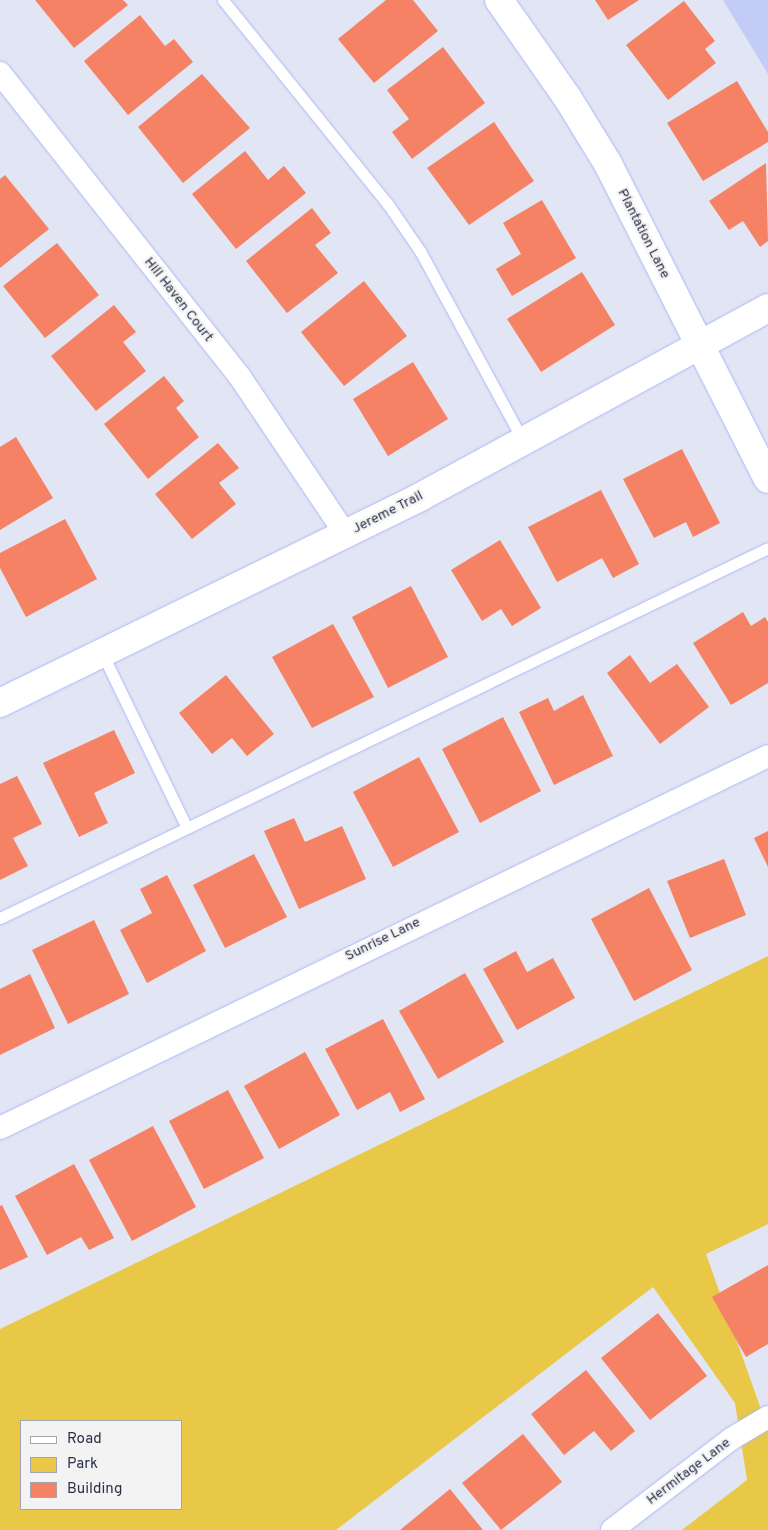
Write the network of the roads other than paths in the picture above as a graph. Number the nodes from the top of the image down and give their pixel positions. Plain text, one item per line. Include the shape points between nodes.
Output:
1 (223, 0) edge
2 (499, 0) edge
3 (0, 73) edge
4 (768, 308) edge
5 (700, 347) junction
6 (524, 442) junction
7 (768, 479) edge
8 (346, 535) junction
9 (768, 548) edge
10 (102, 653) junction
11 (0, 703) edge
12 (768, 756) edge
13 (186, 826) junction
14 (0, 918) edge
15 (0, 1128) edge
16 (768, 1417) edge
17 (612, 1530) edge

1 - 6 lane via 387,203 420,251
2 - 5 street, Plantation Lane via 568,96 608,164
3 - 8 street, Hill Haven Court via 240,378
4 - 5 street, Jereme Trail
5 - 6 street, Jereme Trail
5 - 7 street, Plantation Lane
6 - 8 street, Jereme Trail
8 - 10 street, Jereme Trail
9 - 13 lane
10 - 11 street, Jereme Trail
10 - 13 lane
12 - 15 street, Sunrise Lane
13 - 14 lane
16 - 17 street, Hermitage Lane via 731,1439

